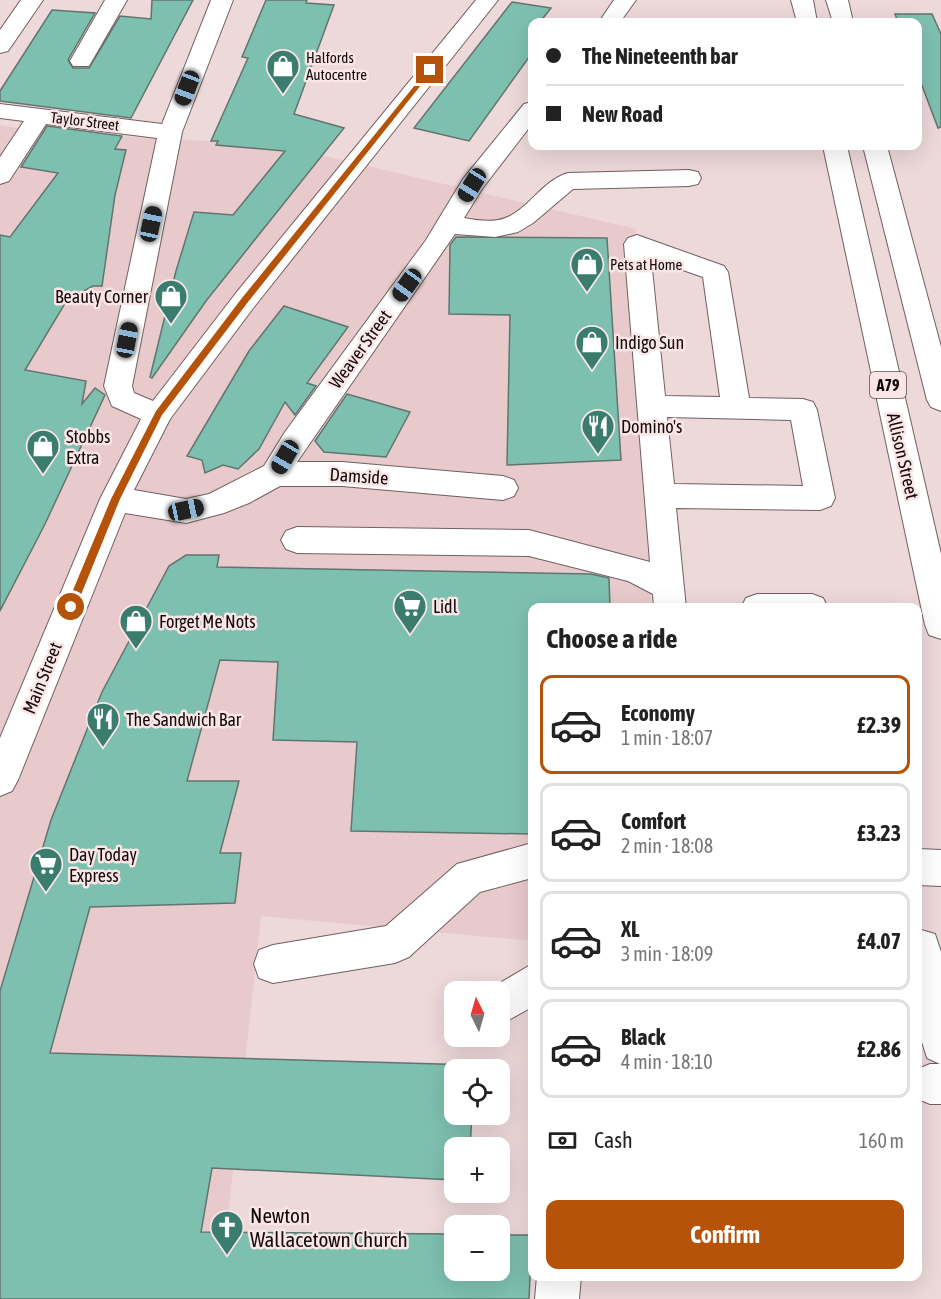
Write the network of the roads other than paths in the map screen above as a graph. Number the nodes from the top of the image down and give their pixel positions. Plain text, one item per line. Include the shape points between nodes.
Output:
1 (32, 0) edge
2 (116, 0) edge
3 (222, 0) edge
4 (487, 0) edge
5 (625, 0) edge
6 (802, 0) edge
7 (837, 0) edge
8 (612, 18) edge
9 (806, 18) edge
10 (842, 18) edge
11 (0, 46) edge
12 (81, 61) dead end
13 (0, 111) edge
14 (528, 114) edge
15 (39, 116) junction
16 (170, 132) junction
17 (836, 150) edge
18 (876, 150) edge
19 (0, 176) edge
20 (689, 178) dead end
21 (448, 225) junction
22 (941, 400) edge
23 (653, 406) junction
24 (736, 408) junction
25 (159, 413) junction
26 (275, 474) junction
27 (503, 488) dead end
28 (661, 496) junction
29 (115, 499) junction
30 (297, 540) dead end
31 (669, 597) edge
32 (941, 626) edge
33 (0, 780) edge
34 (528, 862) edge
35 (922, 867) edge
36 (941, 868) edge
37 (922, 953) edge
38 (273, 964) dead end
39 (941, 1044) edge
40 (559, 1281) edge
41 (557, 1299) edge

1 - 11 street
2 - 12 street
3 - 16 street
4 - 25 street, Main Street
5 - 8 street
6 - 9 street
7 - 10 street
13 - 15 street, Taylor Street
14 - 21 street, Weaver Street via 472,185
15 - 16 street, Taylor Street
15 - 19 street
16 - 25 street via 118,386 122,399
17 - 32 street, Allison Street / A79
18 - 22 street, A79
20 - 21 street via 568,181 551,190 520,220 507,227
21 - 26 street, Weaver Street
23 - 24 street
23 - 24 street via 637,244 716,272
23 - 28 street
24 - 28 street via 803,410 820,498
25 - 29 street, Main Street
26 - 27 street, Damside via 342,474
26 - 29 street, Damside via 238,495 186,510
28 - 31 street
29 - 33 street, Main Street
30 - 31 street via 529,543 636,570
34 - 38 street via 470,877 395,944
35 - 36 street
37 - 39 street
40 - 41 street

